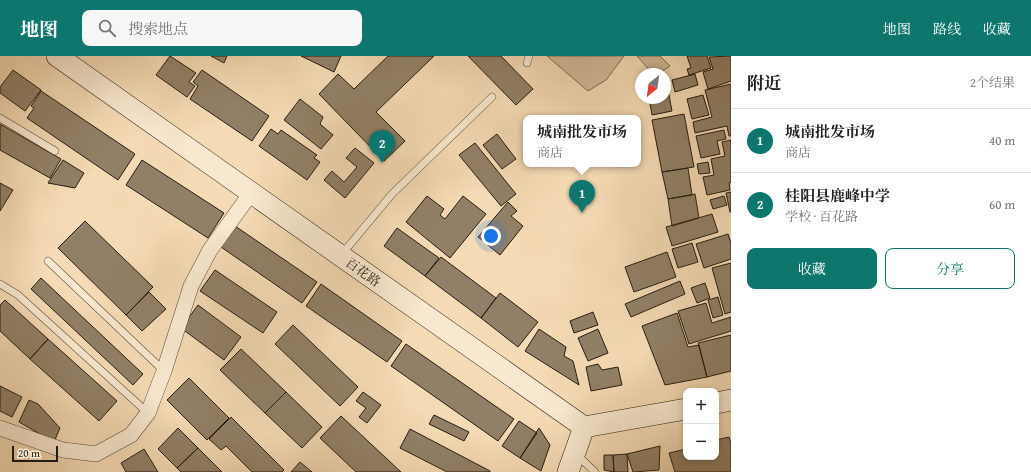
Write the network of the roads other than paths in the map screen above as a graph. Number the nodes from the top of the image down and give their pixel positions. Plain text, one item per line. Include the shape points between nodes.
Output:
1 (58, 56) edge
2 (492, 96) dead end
3 (0, 118) edge
4 (55, 151) dead end
5 (251, 193) junction
6 (341, 256) junction
7 (48, 261) dead end
8 (0, 284) edge
9 (164, 371) junction
10 (731, 400) edge
11 (719, 402) edge
12 (683, 410) edge
13 (148, 413) junction
14 (584, 427) junction
15 (0, 428) edge
16 (575, 453) junction
17 (568, 472) edge
18 (595, 472) edge

1 - 5 main road, 百花路
2 - 6 lane via 392,194
3 - 4 lane
5 - 6 main road, 百花路
5 - 9 street via 210,250 191,286
6 - 14 main road, 百花路
7 - 9 lane
8 - 13 lane via 18,295
9 - 13 street
10 - 11 main road
12 - 14 main road
13 - 15 street via 131,435 96,454 63,450
14 - 16 main road
16 - 17 main road
16 - 18 lane

